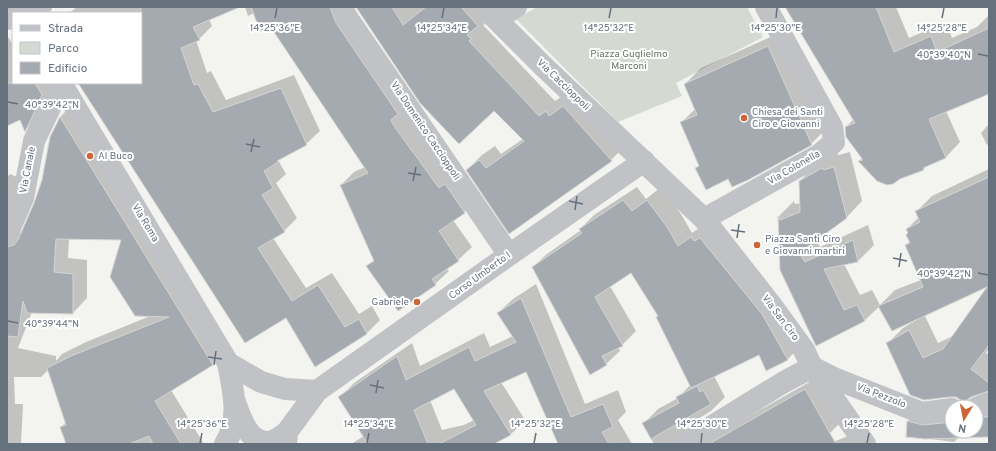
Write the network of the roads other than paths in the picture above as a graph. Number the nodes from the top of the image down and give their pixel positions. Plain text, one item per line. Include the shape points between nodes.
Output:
1 (41, 7) edge
2 (342, 7) edge
3 (516, 7) edge
4 (766, 7) edge
5 (30, 12) edge
6 (490, 13) edge
7 (61, 84) edge
8 (62, 84) edge
9 (644, 161) junction
10 (704, 218) junction
11 (7, 236) edge
12 (509, 255) junction
13 (228, 362) junction
14 (812, 367) junction
15 (317, 391) junction
16 (235, 400) junction
17 (944, 410) edge
18 (286, 438) edge
19 (224, 444) edge
20 (684, 444) edge
21 (865, 444) edge

1 - 5 street
2 - 12 street, Via Domenico Caccioppoli
3 - 6 street
4 - 10 street, Via Colonella via 832,127 834,142 819,155
6 - 9 street, Via Caccioppoli
7 - 11 street, Via Canale via 34,141 23,198
8 - 13 street, Via Roma
9 - 10 street, Via San Ciro
9 - 12 street, Corso Umberto I
10 - 14 street, Via San Ciro via 804,350
12 - 15 street, Corso Umberto I
13 - 15 street via 261,382 285,389
13 - 16 street
14 - 17 street, Via Pezzolo via 922,413
14 - 20 street
14 - 21 street, Via San Ciro
15 - 18 street, Corso Umberto I
16 - 18 street via 248,431 257,439 264,442
16 - 19 street via 234,420

